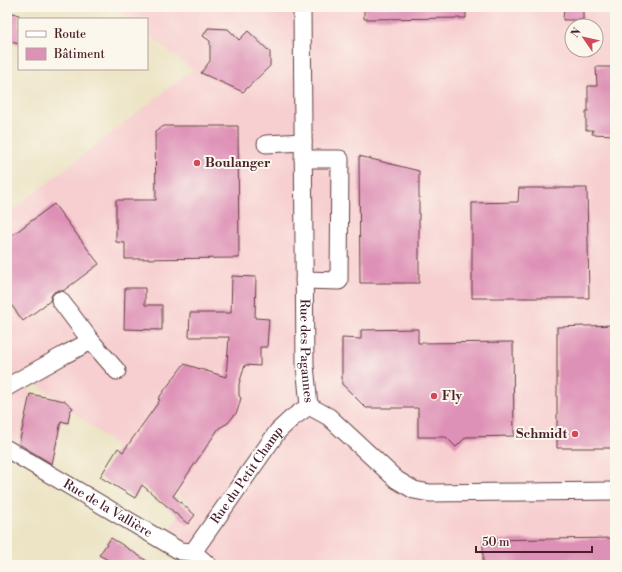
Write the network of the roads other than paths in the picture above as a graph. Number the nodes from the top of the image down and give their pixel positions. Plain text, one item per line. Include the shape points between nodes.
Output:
1 (302, 7) edge
2 (266, 144) dead end
3 (303, 150) junction
4 (304, 280) junction
5 (60, 300) dead end
6 (91, 341) junction
7 (117, 371) dead end
8 (7, 387) edge
9 (309, 406) junction
10 (7, 449) edge
11 (615, 491) edge
12 (194, 552) junction
13 (208, 565) edge

1 - 3 street, Rue des Pagannes
2 - 3 street
3 - 4 street, Rue des Pagannes
3 - 4 street via 340,159 339,281
4 - 9 street, Rue des Pagannes via 305,365
5 - 6 street
6 - 7 street
6 - 8 street
9 - 11 street, Rue des Pagannes via 329,417 397,480 414,490 430,493
9 - 12 street, Rue du Petit Champ via 278,431
10 - 12 street, Rue de la Vallière via 180,551
12 - 13 street

